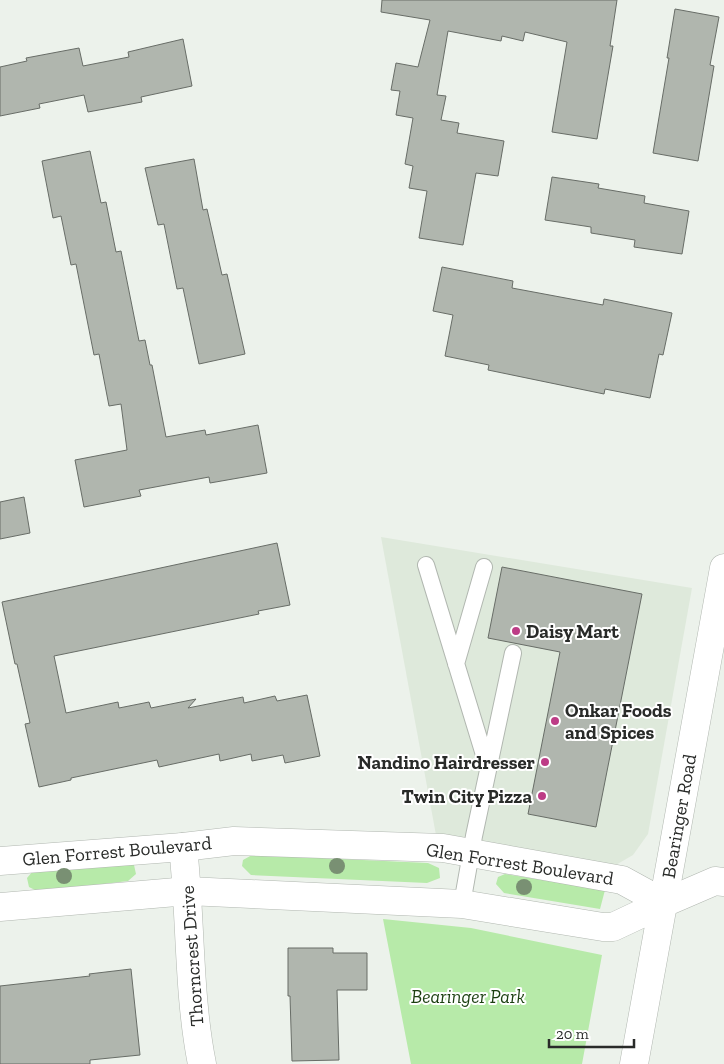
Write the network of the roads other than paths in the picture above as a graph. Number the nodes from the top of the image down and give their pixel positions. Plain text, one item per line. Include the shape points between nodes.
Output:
1 (426, 565) dead end
2 (484, 566) dead end
3 (724, 568) edge
4 (513, 653) dead end
5 (456, 664) junction
6 (488, 770) junction
7 (183, 847) junction
8 (471, 853) junction
9 (0, 861) edge
10 (724, 882) edge
11 (188, 891) junction
12 (664, 903) junction
13 (462, 904) junction
14 (0, 907) edge
15 (202, 1064) edge
16 (634, 1064) edge

1 - 5 lane
2 - 5 lane
3 - 12 street, Bearinger Road
4 - 6 lane
5 - 6 lane
6 - 8 lane
7 - 8 street, Glen Forrest Boulevard via 234,841 443,848
7 - 9 street, Glen Forrest Boulevard
7 - 11 street, Thorncrest Drive
8 - 12 street, Glen Forrest Boulevard via 622,880
8 - 13 lane
10 - 12 street via 715,881
11 - 13 street
11 - 14 street
11 - 15 street, Thorncrest Drive via 196,1025
12 - 13 street via 613,927
12 - 16 street, Bearinger Road

